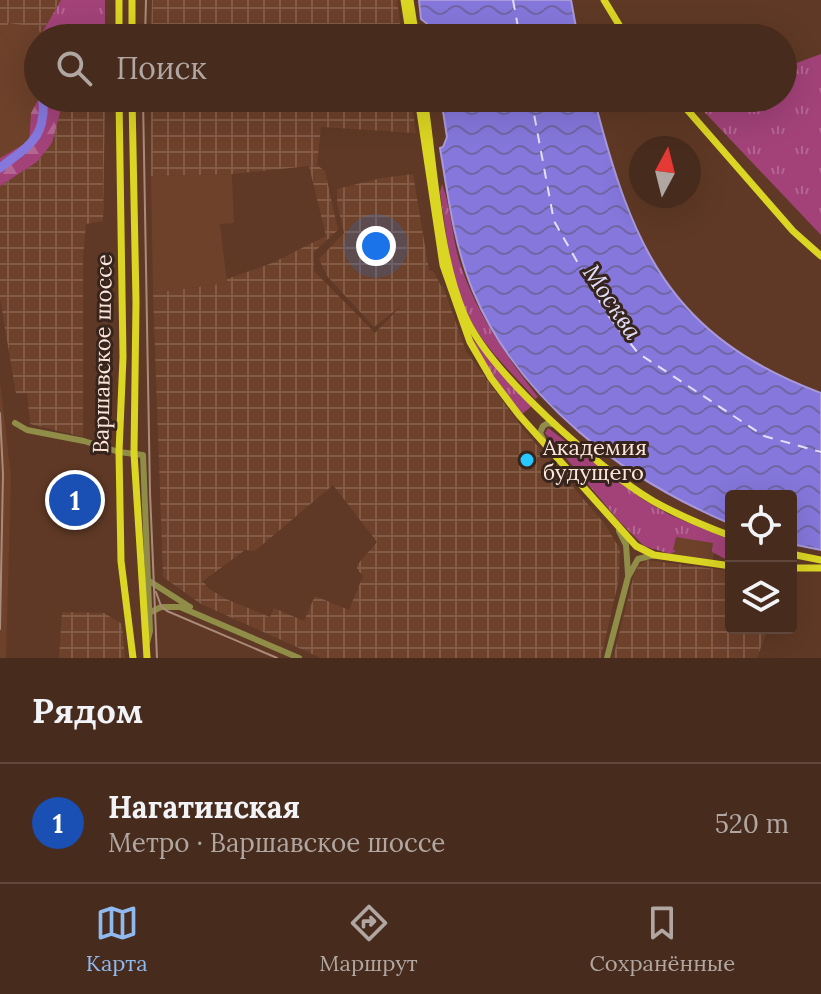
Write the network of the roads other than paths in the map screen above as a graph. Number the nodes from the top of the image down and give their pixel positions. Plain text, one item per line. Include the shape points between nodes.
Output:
1 (119, 0) edge
2 (132, 0) edge
3 (407, 0) edge
4 (604, 0) edge
5 (119, 24) edge
6 (132, 24) edge
7 (411, 24) edge
8 (619, 24) edge
9 (119, 112) edge
10 (132, 112) edge
11 (420, 112) edge
12 (426, 112) edge
13 (689, 112) edge
14 (821, 256) edge
15 (15, 423) dead end
16 (556, 425) junction
17 (544, 441) junction
18 (119, 452) junction
19 (134, 453) junction
20 (615, 525) junction
21 (725, 533) edge
22 (654, 555) junction
23 (797, 555) edge
24 (821, 560) edge
25 (725, 565) edge
26 (797, 568) edge
27 (821, 568) edge
28 (628, 577) junction
29 (144, 578) junction
30 (149, 613) junction
31 (200, 614) junction
32 (146, 647) junction
33 (133, 658) edge
34 (147, 658) edge
35 (299, 658) edge
36 (607, 658) edge

1 - 5 main road
2 - 6 main road
3 - 7 main road
4 - 8 main road
9 - 18 main road, Варшавское шоссе
10 - 19 main road, Варшавское шоссе
11 - 17 main road via 437,235 452,296 487,372
12 - 16 main road via 448,264 465,316 486,350
13 - 14 main road
15 - 18 street
16 - 17 street via 543,426
16 - 21 main road via 650,499
17 - 20 main road
18 - 19 street
18 - 33 main road, Варшавское шоссе via 121,561
19 - 29 main road, Варшавское шоссе
20 - 22 main road
20 - 28 street via 626,545
22 - 25 main road
22 - 28 street via 638,559
23 - 24 main road
26 - 27 main road
28 - 36 street
29 - 30 street
29 - 31 street
29 - 32 main road, Варшавское шоссе
30 - 31 street via 173,606
30 - 32 street
31 - 35 street
32 - 34 main road, Варшавское шоссе

